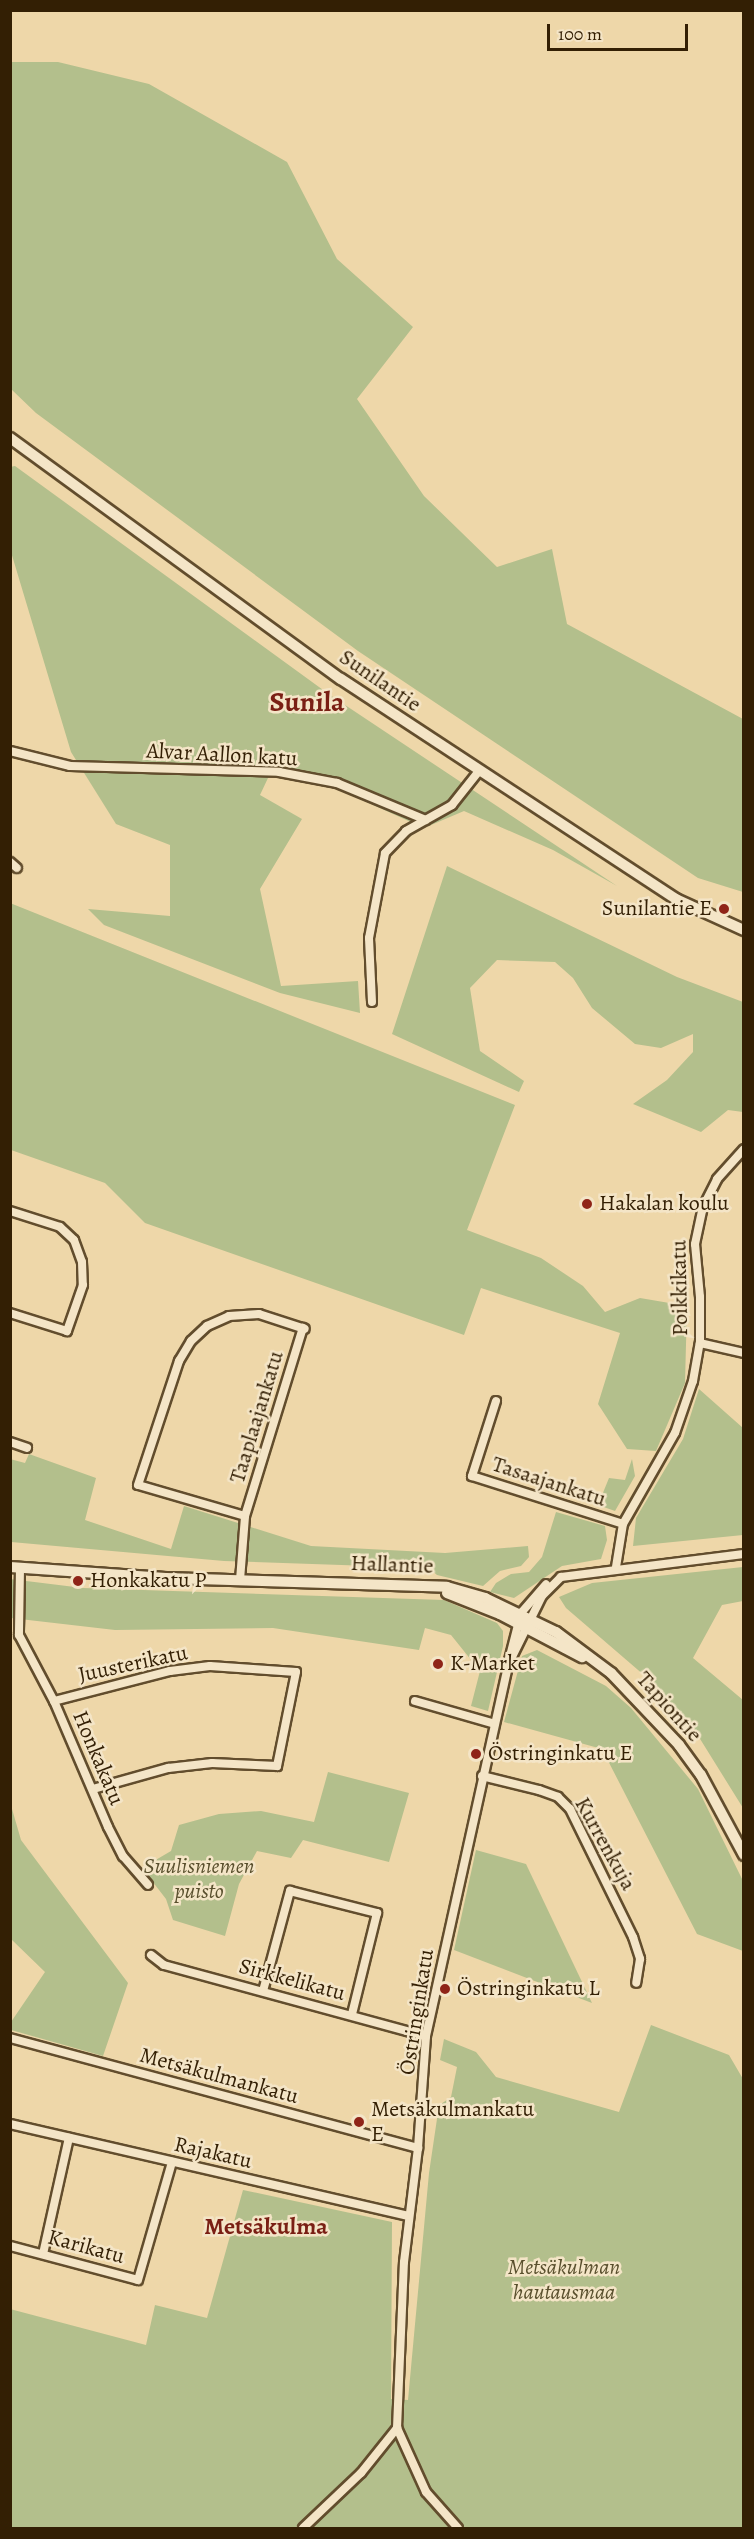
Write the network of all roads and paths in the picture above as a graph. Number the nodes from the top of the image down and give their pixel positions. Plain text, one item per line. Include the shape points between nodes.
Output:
1 (10, 438) edge
2 (10, 751) edge
3 (479, 771) junction
4 (426, 820) junction
5 (744, 930) edge
6 (372, 1002) dead end
7 (744, 1149) edge
8 (10, 1211) edge
9 (10, 1312) edge
10 (700, 1343) junction
11 (744, 1353) edge
12 (496, 1401) dead end
13 (10, 1443) edge
14 (27, 1448) dead end
15 (246, 1516) junction
16 (623, 1524) junction
17 (744, 1554) edge
18 (616, 1567) junction
19 (15, 1568) edge
20 (240, 1580) junction
21 (524, 1620) junction
22 (54, 1701) junction
23 (415, 1701) dead end
24 (495, 1724) junction
25 (482, 1776) junction
26 (93, 1788) junction
27 (744, 1855) edge
28 (148, 1885) dead end
29 (151, 1955) dead end
30 (636, 1983) dead end
31 (262, 1991) junction
32 (352, 2014) junction
33 (426, 2036) junction
34 (10, 2038) edge
35 (10, 2124) edge
36 (69, 2138) junction
37 (418, 2148) junction
38 (172, 2162) junction
39 (409, 2216) junction
40 (10, 2246) edge
41 (43, 2254) junction
42 (397, 2428) junction
43 (303, 2529) edge
44 (458, 2529) edge

1 - 3 street, Sunilantie via 341,679
2 - 4 street, Alvar Aallon katu via 70,766 279,772 337,783
3 - 4 street via 452,805
3 - 5 street, Sunilantie via 676,900
4 - 6 street via 406,831 385,853 369,938
7 - 10 street, Poikkikatu via 717,1179 696,1236
8 - 9 street via 60,1227 74,1240 82,1263 83,1285 66,1331
10 - 11 street
10 - 16 street, Poikkikatu via 693,1381 675,1433
12 - 16 street, Tasaajankatu via 472,1476
13 - 14 street
15 - 15 street, Taaplaajankatu via 304,1329 259,1314 229,1316 207,1326 191,1341 179,1361 138,1485
15 - 20 street, Taaplaajankatu
16 - 18 street, Poikkikatu
17 - 18 street
18 - 21 street via 561,1577
19 - 20 street, Hallantie
19 - 22 street, Honkakatu via 19,1635
20 - 21 street, Hallantie via 418,1586
21 - 24 street, Östringinkatu via 508,1665
21 - 27 street, Tapiontie via 622,1684 701,1775
22 - 26 street, Honkakatu
22 - 26 street, Juusterikatu via 170,1671 210,1666 296,1672 277,1766 212,1763 168,1768
23 - 24 street
24 - 25 street, Östringinkatu
25 - 30 street, Kurrenkuja via 558,1797 570,1809 633,1937 640,1959
25 - 33 street, Östringinkatu
26 - 28 street, Honkakatu via 123,1856
29 - 31 street, Sirkkelikatu via 164,1965
31 - 32 street, Sirkkelikatu
31 - 32 street via 290,1891 366,1910 377,1913
32 - 33 street, Sirkkelikatu
33 - 37 street, Östringinkatu
34 - 37 street, Metsäkulmankatu
35 - 36 street, Rajakatu
36 - 38 street, Rajakatu
36 - 41 street
37 - 39 street, Östringinkatu
38 - 39 street, Rajakatu
38 - 41 street, Karikatu via 138,2280
39 - 42 street, Östringinkatu
40 - 41 street, Karikatu
42 - 43 street via 361,2473
42 - 44 street via 426,2492

